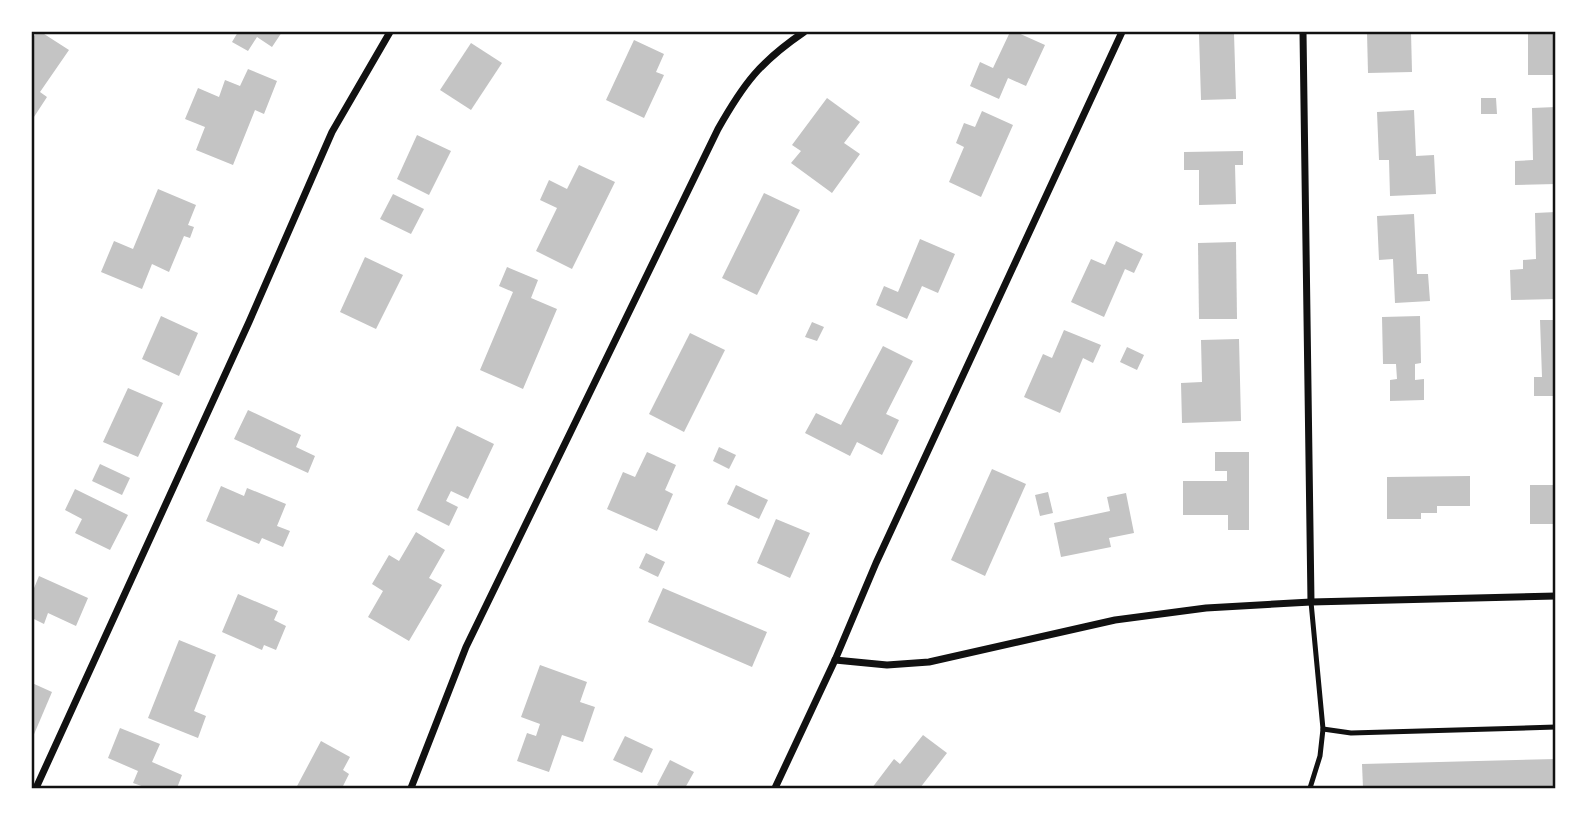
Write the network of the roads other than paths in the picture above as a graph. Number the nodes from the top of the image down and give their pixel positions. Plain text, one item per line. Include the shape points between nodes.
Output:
1 (390, 32) edge
2 (804, 32) edge
3 (1122, 32) edge
4 (1303, 32) edge
5 (1556, 596) edge
6 (1311, 602) junction
7 (835, 660) junction
8 (1556, 727) edge
9 (1323, 729) junction
10 (36, 789) edge
11 (411, 789) edge
12 (775, 789) edge
13 (1310, 789) edge

1 - 10 street via 326,145
2 - 11 street via 756,70 718,129 466,647
3 - 7 street
4 - 6 street
5 - 6 street
6 - 7 street via 1126,618 929,662 887,665
6 - 9 lane
7 - 12 street
8 - 9 lane via 1351,733
9 - 13 lane

